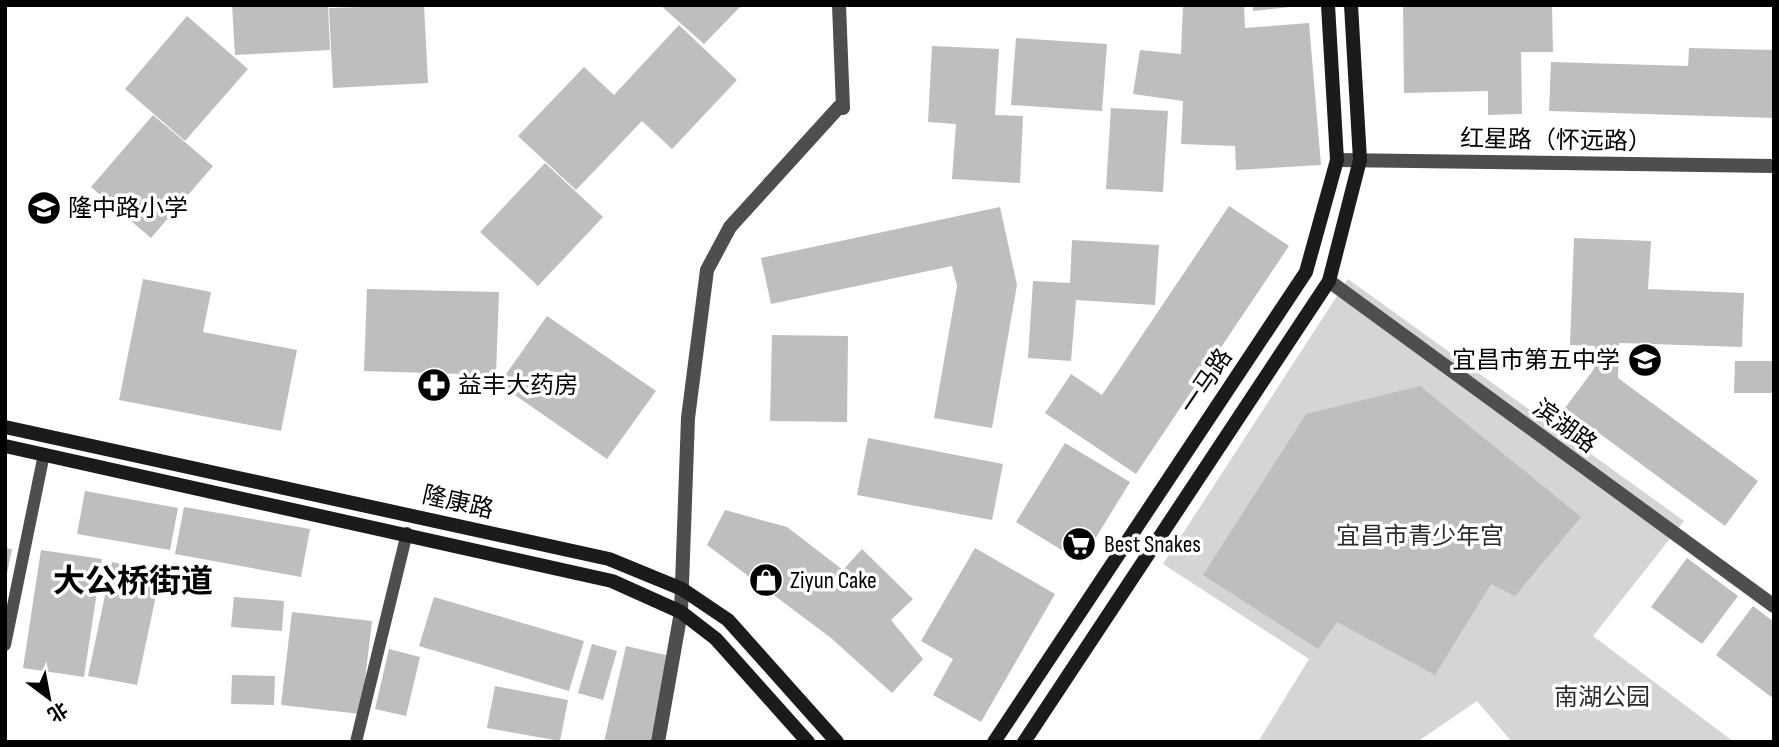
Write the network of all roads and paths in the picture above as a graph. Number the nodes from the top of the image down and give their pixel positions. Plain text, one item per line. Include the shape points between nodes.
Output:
1 (839, 5) edge
2 (1328, 5) edge
3 (1351, 5) edge
4 (1337, 160) junction
5 (1360, 160) junction
6 (1774, 166) edge
7 (1329, 281) junction
8 (5, 427) edge
9 (5, 446) edge
10 (44, 454) junction
11 (407, 533) junction
12 (682, 589) junction
13 (1774, 606) edge
14 (681, 612) junction
15 (5, 645) edge
16 (356, 742) edge
17 (658, 742) edge
18 (808, 742) edge
19 (837, 742) edge
20 (993, 742) edge
21 (1024, 742) edge

1 - 12 street via 843,108 839,107 730,227 707,270 688,418
2 - 4 main road, 一马路
3 - 5 main road, 一马路
4 - 5 street, 红星路（怀远路）
4 - 20 main road, 一马路 via 1306,272
5 - 6 street, 红星路（怀远路）
5 - 7 main road, 一马路
7 - 13 street, 滨湖路
7 - 21 main road, 一马路
8 - 12 main road, 隆康路 via 609,559
9 - 10 main road, 隆康路
10 - 11 main road, 隆康路
10 - 15 lane
11 - 14 main road, 隆康路 via 611,581
11 - 16 lane
12 - 14 street
12 - 19 main road, 隆康路 via 727,620
14 - 17 street
14 - 18 main road, 隆康路 via 716,639

